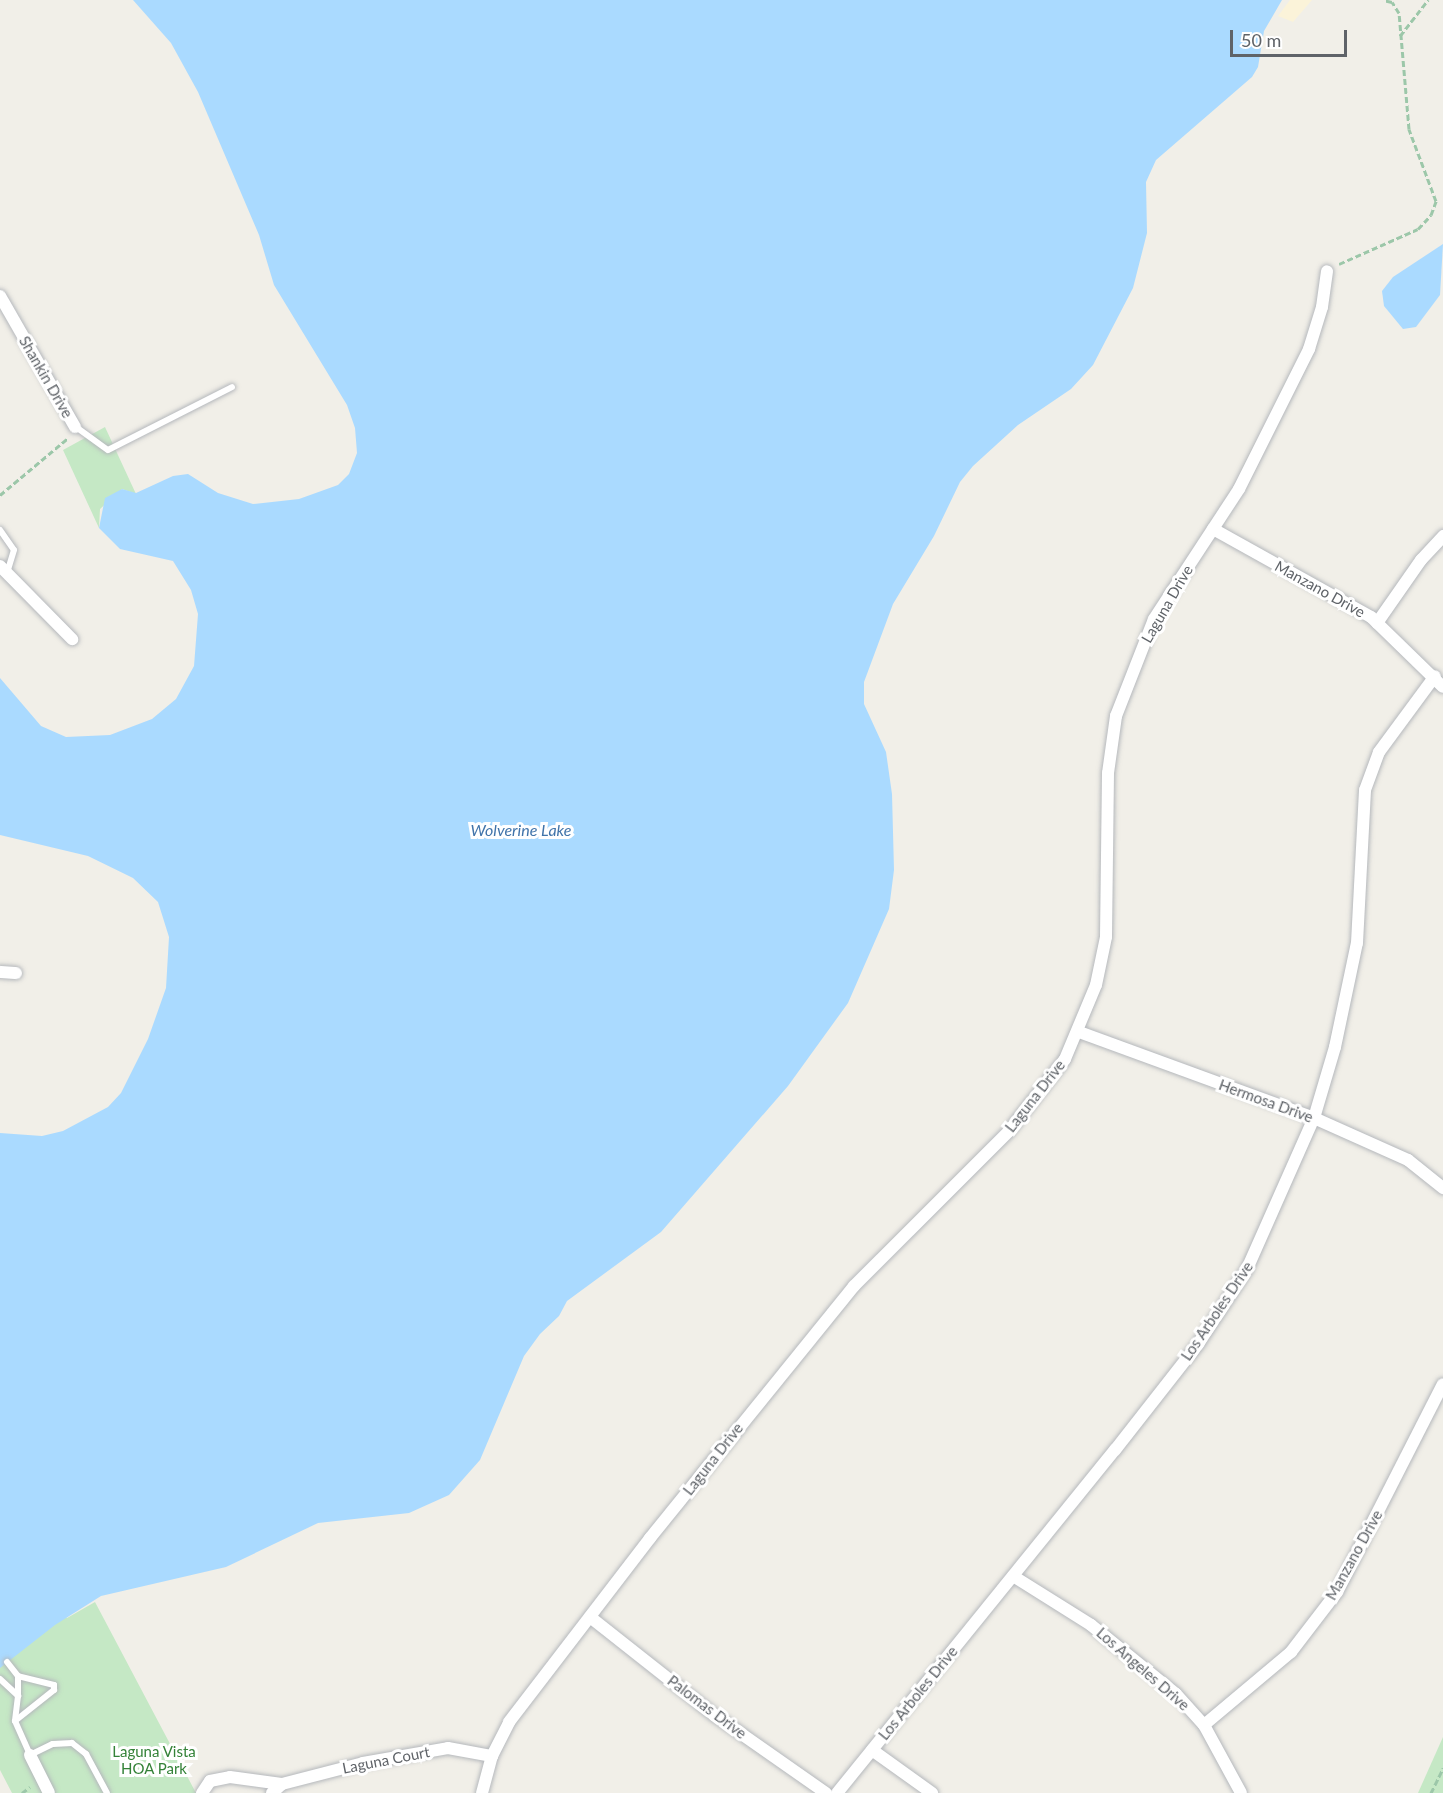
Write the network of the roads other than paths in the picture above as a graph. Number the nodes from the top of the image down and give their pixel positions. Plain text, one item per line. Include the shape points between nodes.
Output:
1 (1327, 271) road end
2 (0, 296) edge
3 (232, 387) dead end
4 (75, 426) joint
5 (1213, 529) junction
6 (0, 530) edge
7 (1443, 536) edge
8 (4, 568) edge
9 (1377, 623) junction
10 (72, 639) dead end
11 (1435, 676) junction
12 (1443, 687) edge
13 (0, 972) edge
14 (16, 973) dead end
15 (1079, 1032) junction
16 (1314, 1118) junction
17 (1443, 1188) edge
18 (1443, 1384) edge
19 (1013, 1576) junction
20 (590, 1617) junction
21 (8, 1662) dead end
22 (18, 1676) junction
23 (0, 1678) edge
24 (18, 1696) junction
25 (15, 1721) junction
26 (1204, 1725) junction
27 (872, 1750) junction
28 (30, 1755) junction
29 (492, 1756) junction
30 (282, 1784) junction
31 (49, 1793) edge
32 (106, 1793) edge
33 (202, 1793) edge
34 (272, 1793) edge
35 (482, 1793) edge
36 (826, 1793) edge
37 (837, 1793) edge
38 (932, 1793) edge
39 (1241, 1793) edge

1 - 5 street, Laguna Drive via 1322,307 1309,349 1252,465
2 - 4 street, Shankin Drive
3 - 4 lane via 108,450
5 - 9 street, Manzano Drive
5 - 15 street, Laguna Drive via 1154,619 1116,716 1108,773 1106,937 1096,985
6 - 8 lane via 14,550
7 - 9 street via 1421,560
8 - 10 street
9 - 11 street, Manzano Drive
11 - 12 street, Manzano Drive
11 - 16 street, Los Arboles Drive via 1378,752 1365,790 1357,943 1335,1047
13 - 14 street
15 - 16 street, Hermosa Drive
15 - 20 street, Laguna Drive via 1065,1059 1009,1131 854,1286 786,1366
16 - 17 street, Hermosa Drive via 1408,1160
16 - 19 street, Los Arboles Drive via 1247,1269 1197,1344
18 - 26 street, Manzano Drive via 1337,1592 1291,1652
19 - 26 street, Los Angeles Drive via 1091,1624 1176,1694
19 - 27 street, Los Arboles Drive
20 - 29 street, Laguna Drive via 509,1722
20 - 36 street, Palomas Drive via 713,1713
21 - 22 lane
22 - 24 lane
22 - 25 lane via 54,1685 54,1690
23 - 24 lane
24 - 25 lane
25 - 28 lane
26 - 39 street, Los Angeles Drive
27 - 37 street, Los Arboles Drive
27 - 38 street
28 - 31 street
28 - 32 lane via 53,1744 72,1743 86,1754
29 - 30 street, Laguna Court via 448,1748 363,1763
29 - 35 street, Laguna Drive
30 - 33 street, Laguna Court via 230,1777 210,1781
30 - 34 street, Laguna Court

